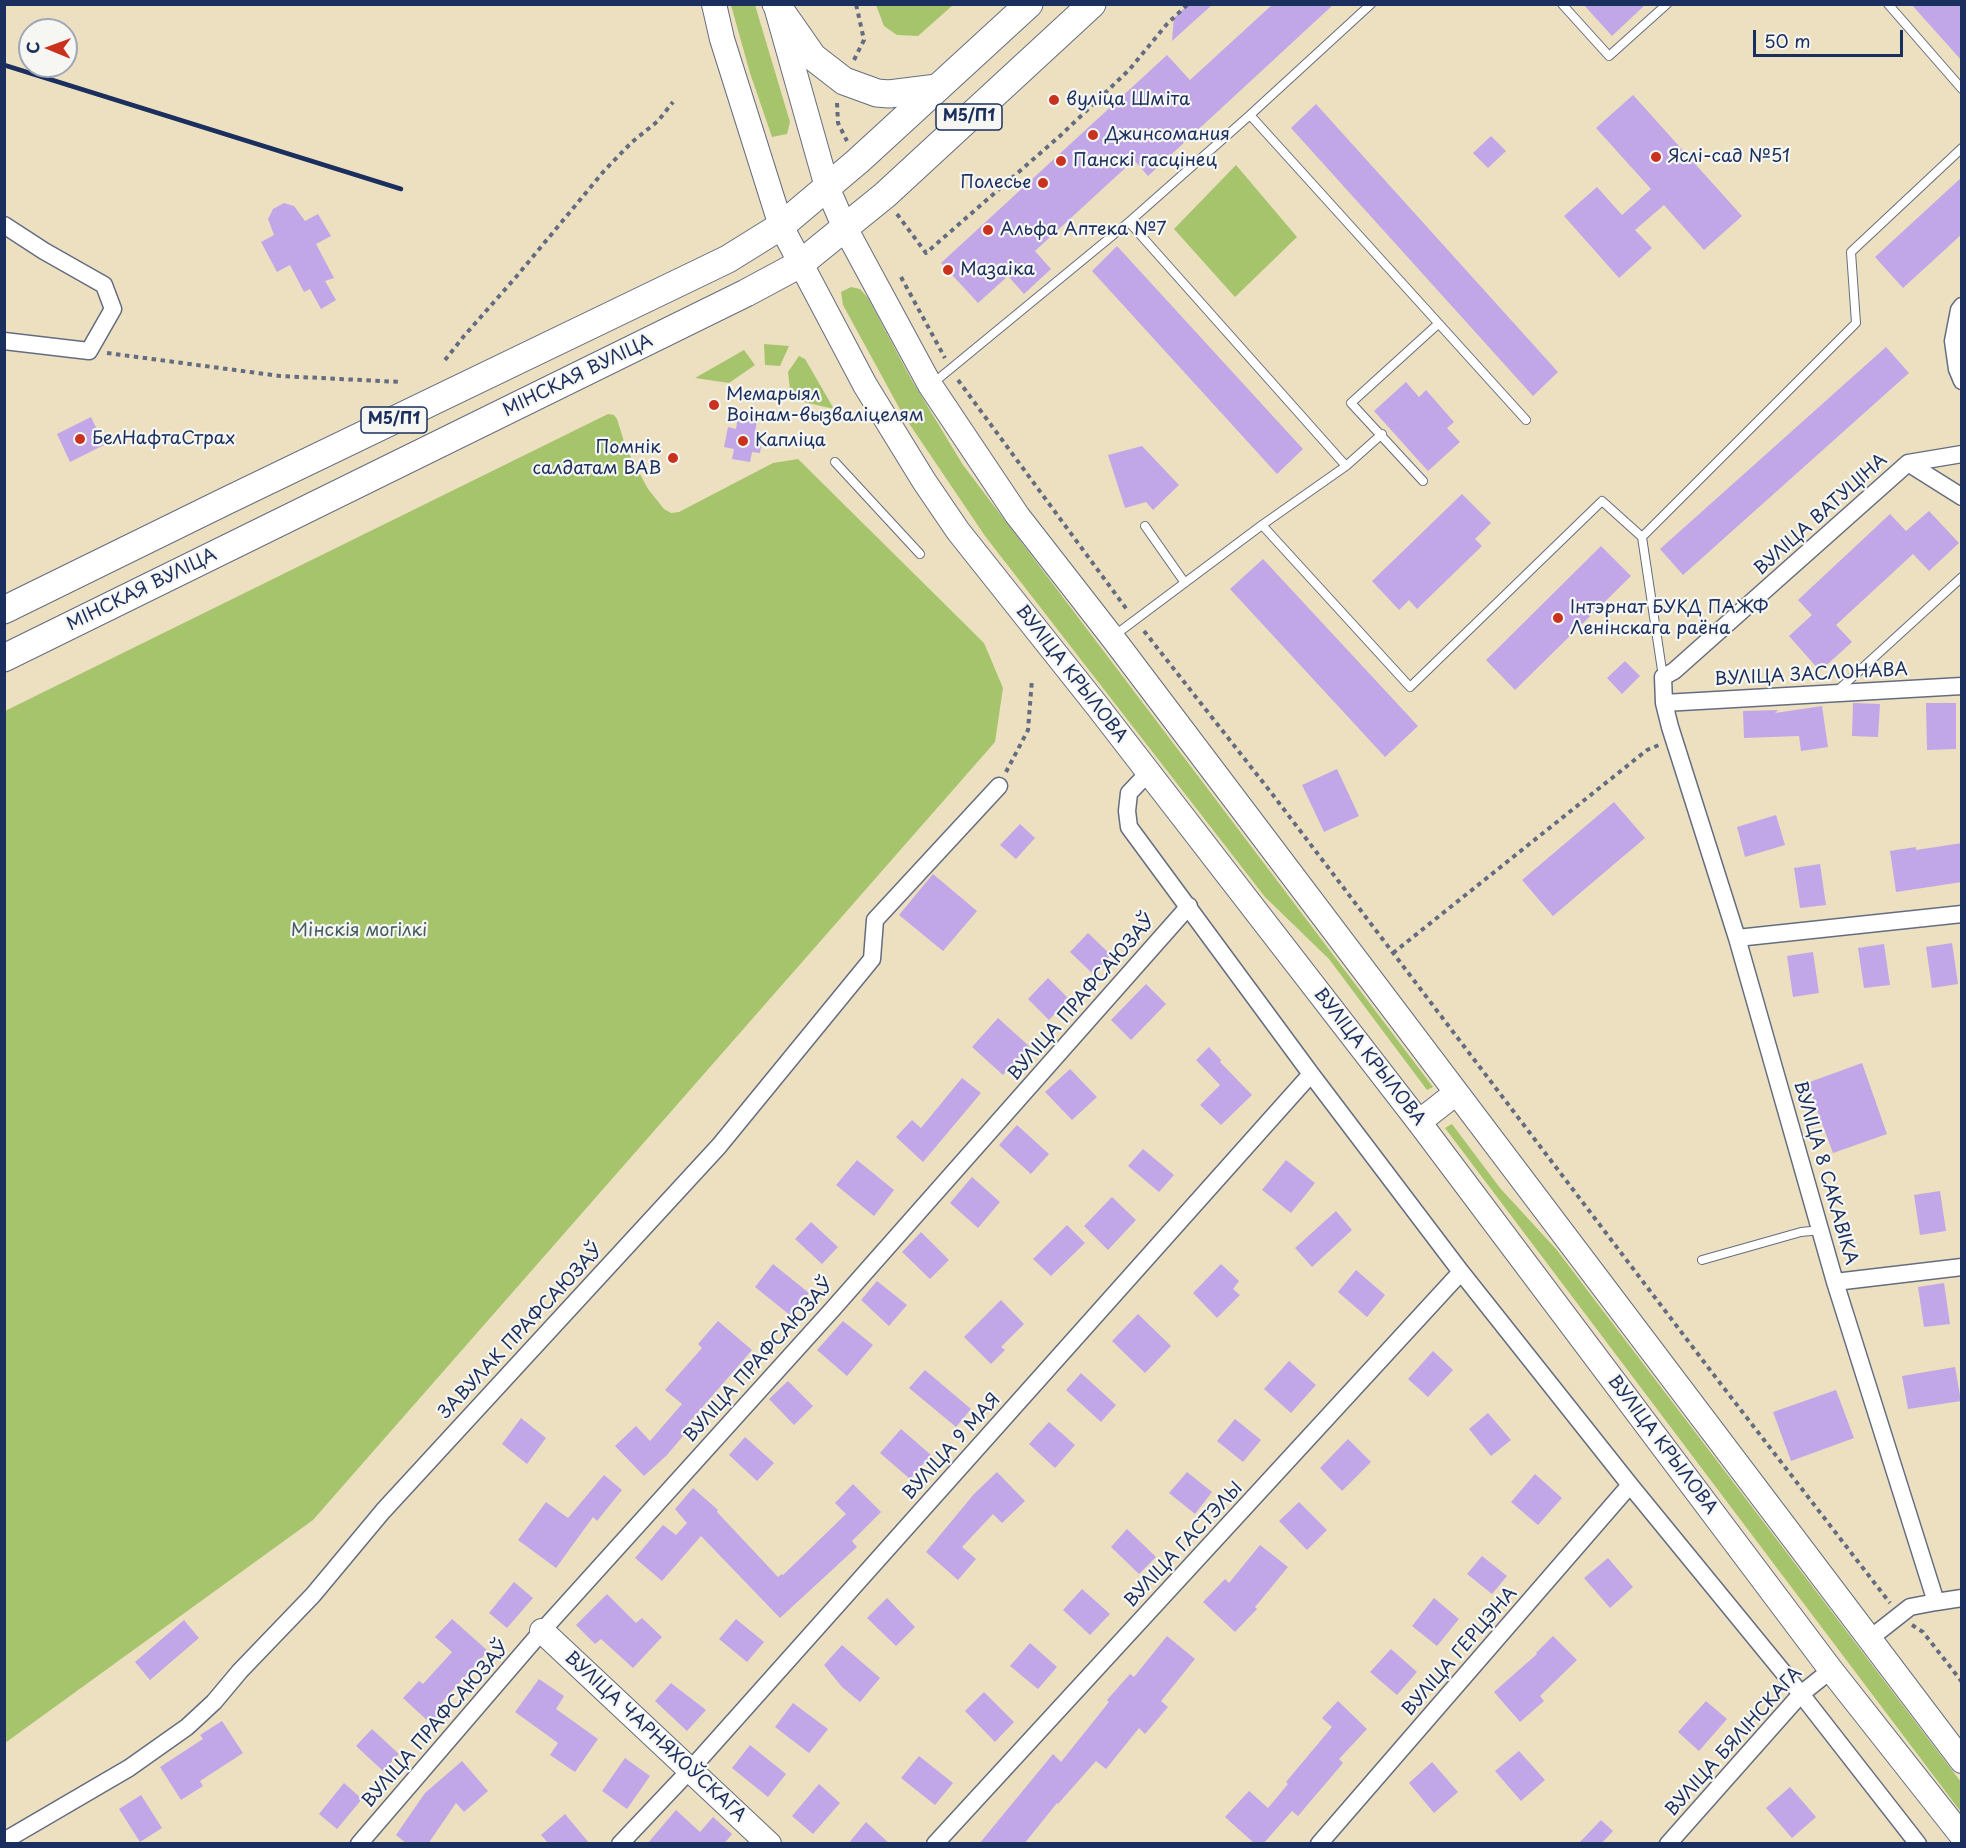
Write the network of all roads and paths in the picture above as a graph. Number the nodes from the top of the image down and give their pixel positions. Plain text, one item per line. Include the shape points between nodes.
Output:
1 (714, 4) edge
2 (776, 4) edge
3 (855, 4) edge
4 (1029, 4) edge
5 (1092, 4) edge
6 (1188, 4) edge
7 (1371, 4) edge
8 (1562, 4) edge
9 (1667, 4) edge
10 (1888, 4) edge
11 (850, 68) dead end
12 (937, 88) junction
13 (1962, 89) edge
14 (838, 98) dead end
15 (673, 102) dead end
16 (1250, 115) junction
17 (1962, 148) edge
18 (851, 150) dead end
19 (827, 187) junction
20 (897, 213) dead end
21 (1129, 222) junction
22 (4, 225) edge
23 (781, 226) junction
24 (844, 226) junction
25 (800, 264) junction
26 (901, 277) dead end
27 (1962, 306) edge
28 (1438, 324) junction
29 (4, 341) edge
30 (89, 351) junction
31 (445, 360) dead end
32 (950, 369) junction
33 (1962, 381) edge
34 (401, 382) dead end
35 (930, 385) junction
36 (1526, 420) dead end
37 (1382, 434) junction
38 (1962, 454) edge
39 (835, 462) dead end
40 (1908, 463) junction
41 (1346, 466) junction
42 (1423, 481) dead end
43 (1962, 497) edge
44 (1262, 525) junction
45 (1144, 526) dead end
46 (1642, 537) junction
47 (921, 554) dead end
48 (1962, 577) edge
49 (1185, 583) junction
50 (4, 610) edge
51 (1136, 621) junction
52 (1112, 638) junction
53 (4, 658) edge
54 (1663, 677) junction
55 (1032, 679) dead end
56 (1962, 686) edge
57 (1836, 692) junction
58 (1664, 703) junction
59 (1673, 739) junction
60 (1149, 772) junction
61 (999, 786) joint
62 (1189, 906) junction
63 (1962, 914) edge
64 (1737, 938) junction
65 (1393, 953) junction
66 (1311, 1074) junction
67 (1456, 1093) junction
68 (1419, 1122) junction
69 (1821, 1230) junction
70 (1702, 1260) dead end
71 (1962, 1267) edge
72 (1461, 1272) junction
73 (1835, 1282) junction
74 (1630, 1485) junction
75 (1962, 1598) edge
76 (1936, 1602) junction
77 (1899, 1615) junction
78 (542, 1631) junction
79 (1868, 1640) junction
80 (1831, 1670) junction
81 (1962, 1682) edge
82 (1801, 1694) junction
83 (1962, 1761) edge
84 (690, 1770) junction
85 (1962, 1836) edge
86 (4, 1841) edge
87 (359, 1844) edge
88 (621, 1844) edge
89 (769, 1844) edge
90 (934, 1844) edge
91 (1319, 1844) edge
92 (1668, 1844) edge
93 (1918, 1844) edge

1 - 23 main road, ВУЛІЦА КРЫЛОВА
2 - 12 main road via 813,57 844,81 890,94
2 - 19 main road
3 - 11 path via 864,40
4 - 12 main road, М5/П1
5 - 24 main road, МІНСКАЯ ВУЛІЦА / М5/П1 via 885,195
6 - 20 path via 1129,70 1061,135 926,253
7 - 16 lane
8 - 9 lane via 1610,56
10 - 13 lane
12 - 19 main road, М5/П1
14 - 18 path via 838,123
15 - 31 path via 658,121 603,171
16 - 21 lane
16 - 28 lane
17 - 46 lane via 1851,252 1856,323
19 - 23 main road, М5/П1
19 - 24 main road
21 - 32 lane
21 - 41 lane
22 - 30 street via 104,285 113,309
23 - 25 main road, ВУЛІЦА КРЫЛОВА
23 - 50 main road, М5/П1 via 728,259
24 - 25 main road, МІНСКАЯ ВУЛІЦА / М5/П1
24 - 35 main road
25 - 53 main road, МІНСКАЯ ВУЛІЦА / М5/П1
25 - 60 main road, ВУЛІЦА КРЫЛОВА via 865,385 958,531
26 - 32 path
27 - 33 street via 1953,341
28 - 36 lane
28 - 37 lane via 1351,403
29 - 30 street
30 - 34 path via 280,376
32 - 35 lane
32 - 51 path
35 - 52 main road via 1017,515
37 - 41 lane
37 - 42 lane
38 - 40 street, ВУЛІЦА ВАТУЦІНА
39 - 47 lane
40 - 43 street
40 - 54 street, ВУЛІЦА ВАТУЦІНА
41 - 44 lane
44 - 46 lane via 1410,687 1602,501
44 - 49 lane
45 - 49 lane
46 - 54 lane
48 - 57 lane
49 - 51 lane
51 - 52 lane
51 - 65 path
52 - 67 main road
54 - 58 street, ВУЛІЦА 8 САКАВІКА
55 - 61 path via 1028,730
56 - 57 street, ВУЛІЦА ЗАСЛОНАВА
57 - 58 street, ВУЛІЦА ЗАСЛОНАВА
58 - 59 street, ВУЛІЦА 8 САКАВІКА
59 - 64 street, ВУЛІЦА 8 САКАВІКА
59 - 65 path via 1647,750
60 - 62 street via 1129,793 1129,827
60 - 68 main road, ВУЛІЦА КРЫЛОВА
61 - 86 street, ЗАВУЛАК ПРАФСАЮЗАЎ via 875,920 872,959 719,1146 383,1511 313,1595 214,1702 187,1727 129,1768
62 - 66 street
62 - 78 street, ВУЛІЦА ПРАФСАЮЗАЎ
63 - 64 street
64 - 69 street, ВУЛІЦА 8 САКАВІКА
65 - 77 path
66 - 72 street
66 - 84 street, ВУЛІЦА 9 МАЯ
67 - 68 main road
67 - 79 main road
68 - 80 main road, ВУЛІЦА КРЫЛОВА
69 - 70 lane via 1800,1232
69 - 73 street, ВУЛІЦА 8 САКАВІКА
71 - 73 street
72 - 74 street
72 - 90 street, ВУЛІЦА ГАСТЭЛЫ
73 - 76 street, ВУЛІЦА 8 САКАВІКА
74 - 82 street
74 - 91 street, ВУЛІЦА ГЕРЦЭНА
75 - 76 street
76 - 77 street via 1910,1607
77 - 79 street
77 - 81 path via 1923,1632
78 - 84 main road, ВУЛІЦА ЧАРНЯХОЎСКАГА
78 - 87 street, ВУЛІЦА ПРАФСАЮЗАЎ
79 - 83 main road
80 - 82 street, ВУЛІЦА БЯЛІНСКАГА
80 - 85 main road, ВУЛІЦА КРЫЛОВА
82 - 92 street, ВУЛІЦА БЯЛІНСКАГА
82 - 93 street
84 - 88 street, ВУЛІЦА 9 МАЯ
84 - 89 main road, ВУЛІЦА ЧАРНЯХОЎСКАГА

